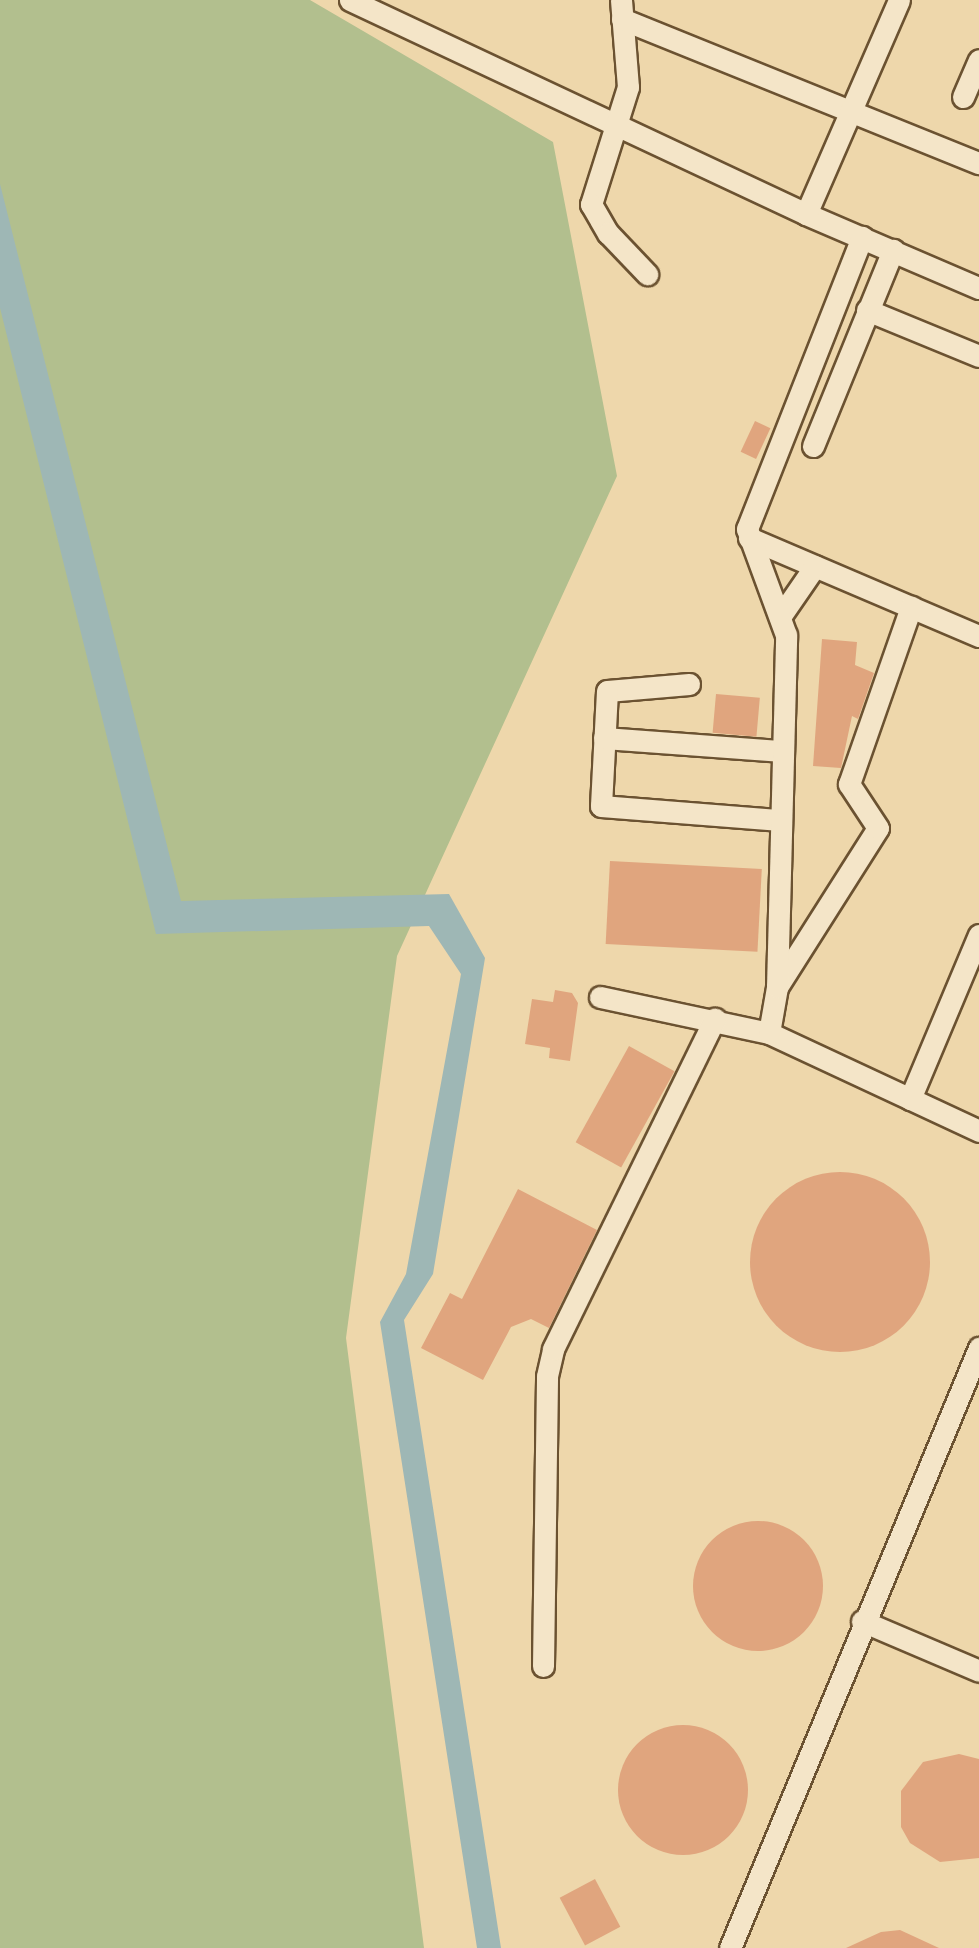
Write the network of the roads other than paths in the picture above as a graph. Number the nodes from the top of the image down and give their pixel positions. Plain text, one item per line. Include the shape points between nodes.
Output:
1 (350, 0) edge
2 (899, 0) edge
3 (621, 9) edge
4 (979, 60) edge
5 (963, 97) dead end
6 (850, 111) junction
7 (618, 125) junction
8 (979, 163) edge
9 (806, 214) junction
10 (862, 237) junction
11 (893, 250) junction
12 (647, 274) dead end
13 (979, 288) edge
14 (867, 310) junction
15 (979, 356) edge
16 (813, 447) dead end
17 (749, 538) junction
18 (814, 566) junction
19 (910, 607) junction
20 (782, 615) junction
21 (979, 636) edge
22 (689, 684) dead end
23 (604, 738) junction
24 (783, 751) junction
25 (780, 820) junction
26 (979, 935) edge
27 (777, 987) junction
28 (600, 997) dead end
29 (716, 1019) junction
30 (769, 1033) junction
31 (910, 1099) junction
32 (979, 1131) edge
33 (979, 1348) edge
34 (862, 1621) junction
35 (543, 1666) dead end
36 (979, 1671) edge
37 (730, 1948) edge

1 - 7 lane
2 - 6 lane
3 - 6 lane
3 - 7 lane via 628,87
4 - 5 lane
6 - 8 lane
6 - 9 lane
7 - 9 lane
7 - 12 lane via 591,204 608,233
9 - 10 lane
10 - 11 lane
10 - 17 lane via 749,513
11 - 13 lane
11 - 14 lane
14 - 15 lane
14 - 16 lane
17 - 18 lane
17 - 20 lane
18 - 19 lane
18 - 20 lane
19 - 21 lane
19 - 27 lane via 849,784 878,828
20 - 24 lane via 786,634
22 - 23 lane via 607,691
23 - 24 lane
23 - 25 lane via 601,806
24 - 25 lane
25 - 27 lane
26 - 31 lane
27 - 30 lane
28 - 29 lane
29 - 30 lane
29 - 35 lane via 553,1349 547,1376
30 - 31 lane
31 - 32 lane
33 - 34 lane
34 - 36 lane
34 - 37 lane

